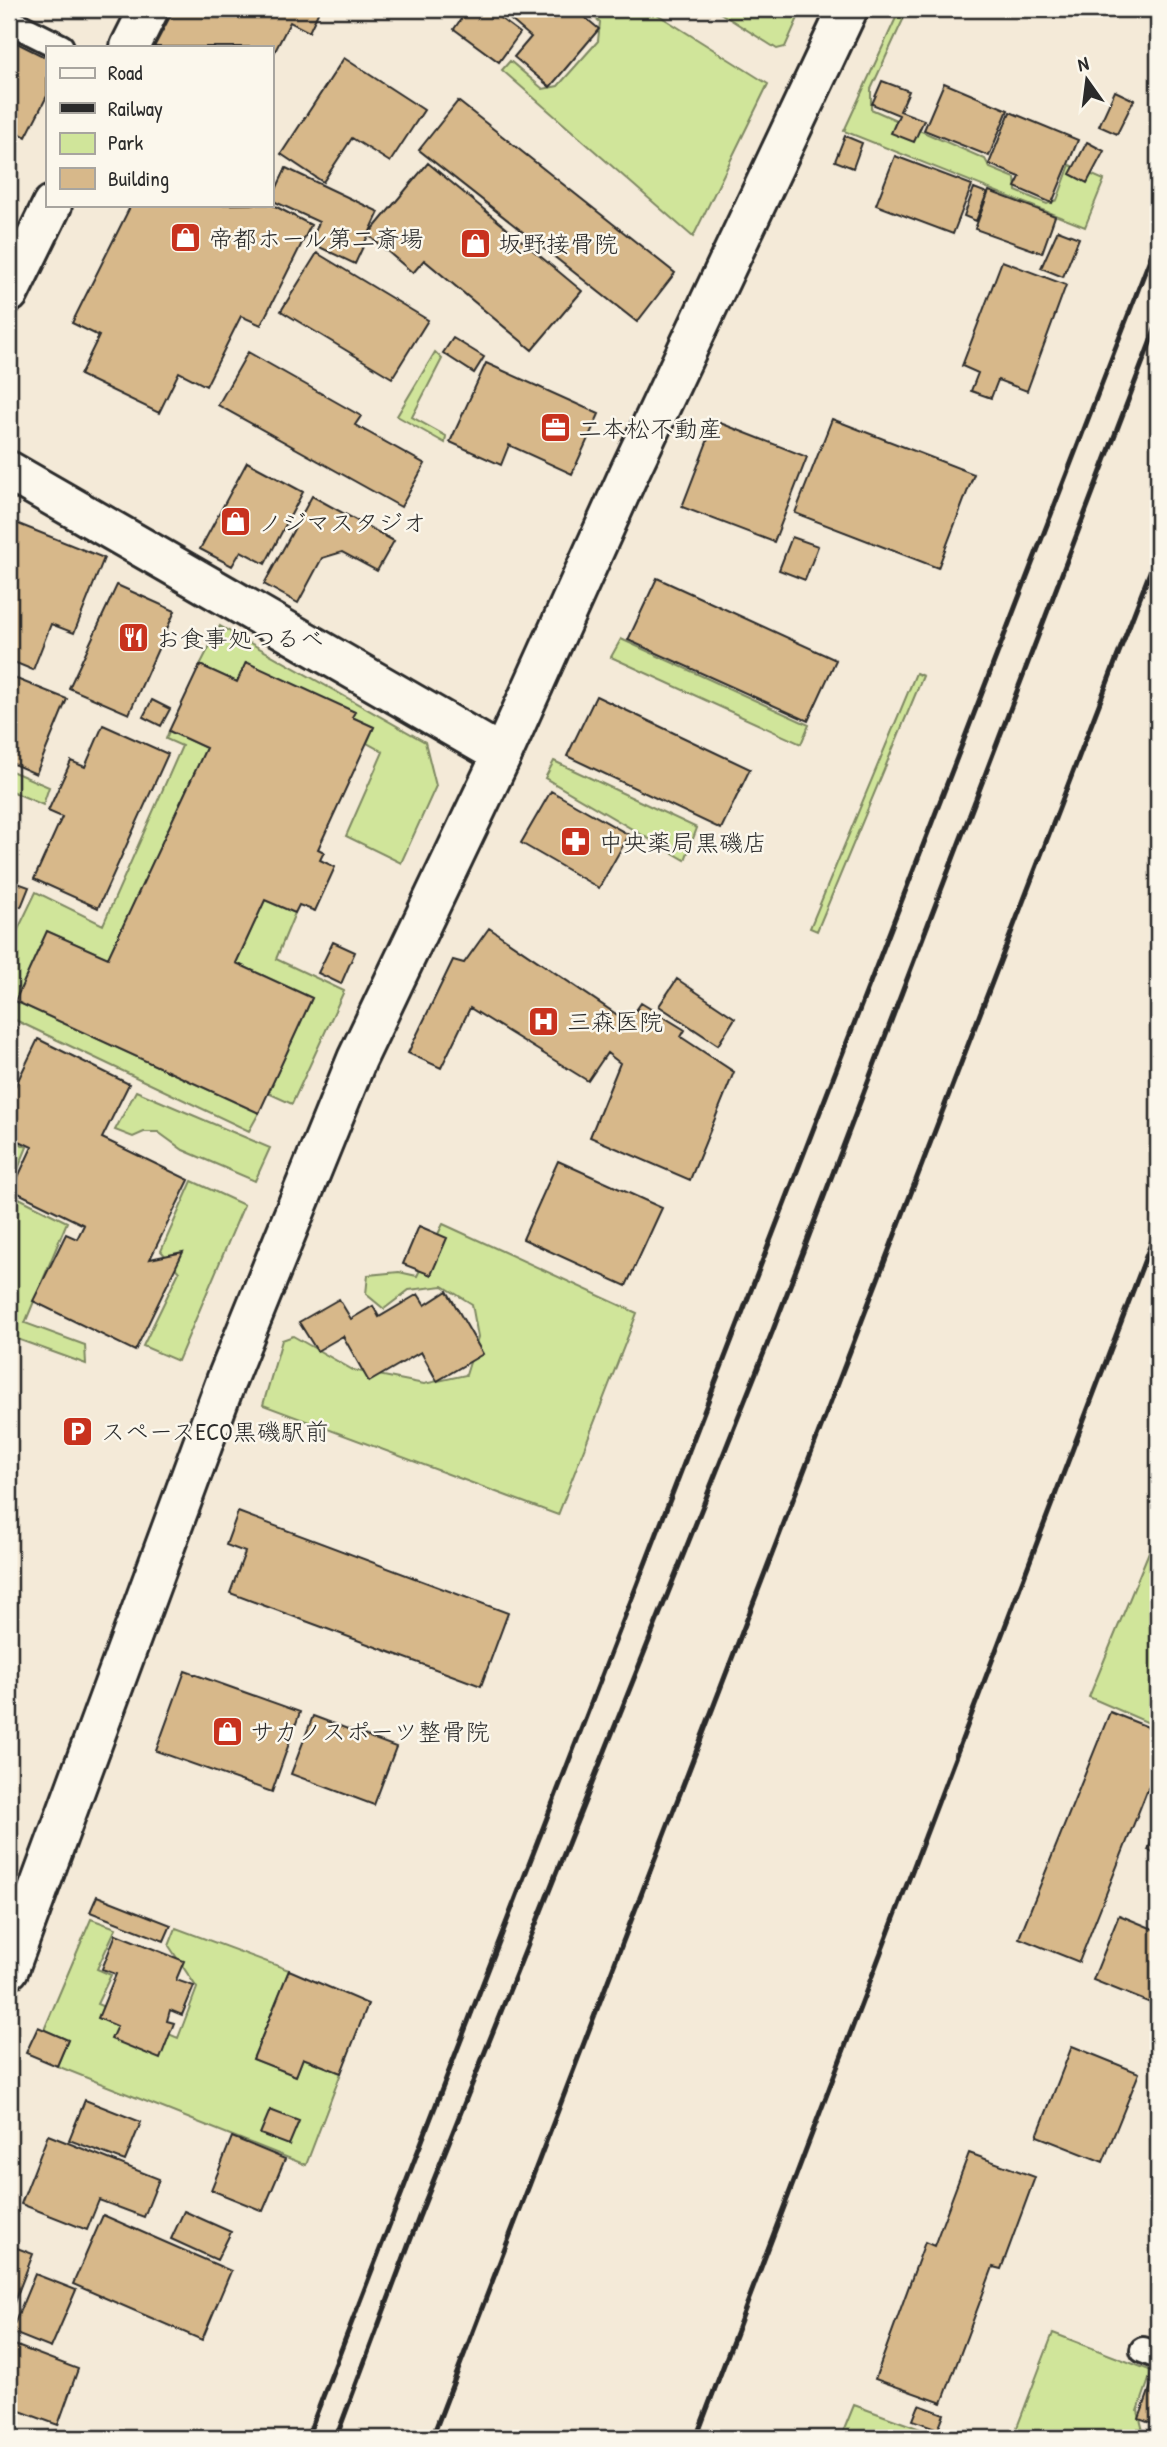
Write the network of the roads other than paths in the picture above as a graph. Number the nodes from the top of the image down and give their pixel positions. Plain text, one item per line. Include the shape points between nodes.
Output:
1 (149, 9) edge
2 (848, 9) edge
3 (9, 21) edge
4 (59, 46) edge
5 (130, 46) edge
6 (52, 206) edge
7 (9, 293) edge
8 (9, 471) edge
9 (502, 755) junction
10 (9, 1969) edge

1 - 5 street
2 - 9 street
3 - 4 lane
6 - 7 street
8 - 9 street
9 - 10 street via 357,1059 294,1213 226,1381

